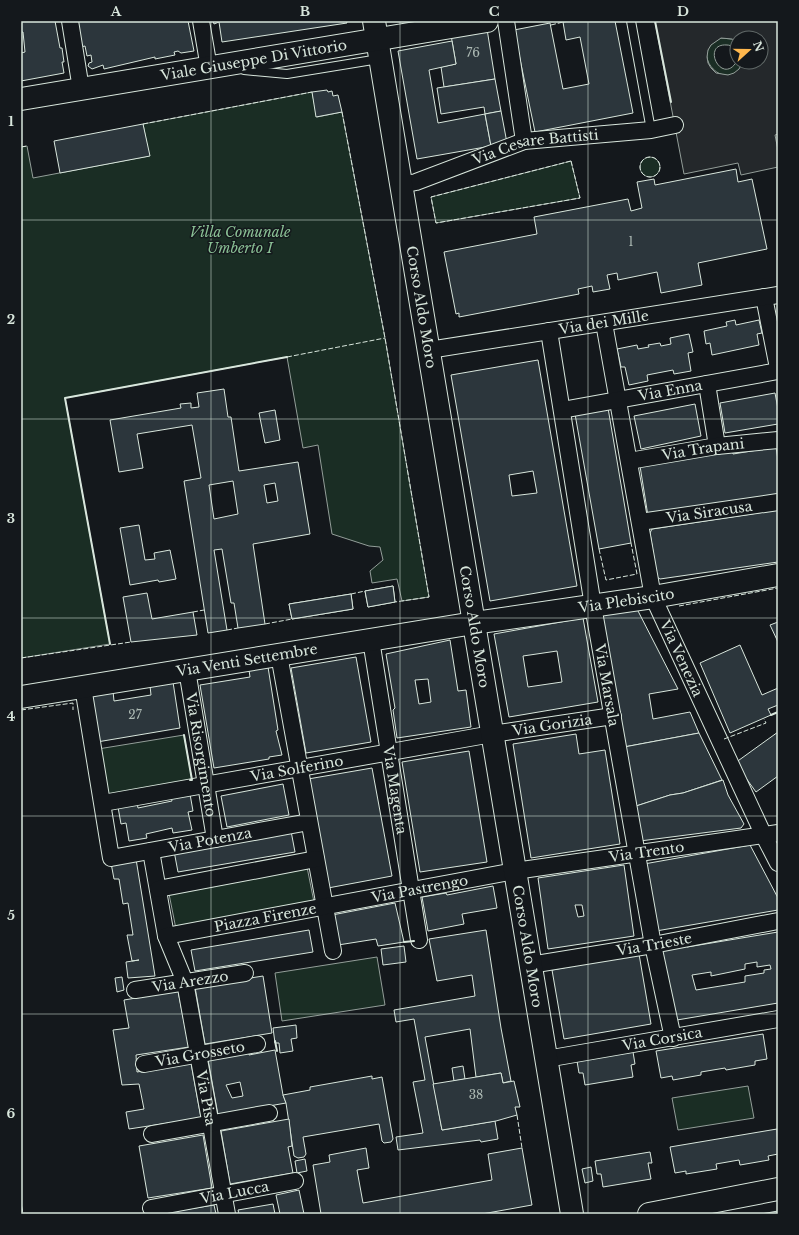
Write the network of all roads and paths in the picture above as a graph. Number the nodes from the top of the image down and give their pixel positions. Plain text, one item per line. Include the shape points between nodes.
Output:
1 (70, 21) edge
2 (201, 21) edge
3 (487, 21) edge
4 (506, 21) edge
5 (631, 21) edge
6 (377, 40) edge
7 (209, 68) junction
8 (80, 89) junction
9 (21, 99) edge
10 (675, 125) dead end
11 (651, 130) junction
12 (524, 141) junction
13 (401, 185) junction
14 (771, 296) edge
15 (604, 323) junction
16 (549, 331) junction
17 (429, 350) junction
18 (778, 369) edge
19 (707, 384) junction
20 (618, 399) junction
21 (562, 410) junction
22 (778, 440) edge
23 (717, 446) junction
24 (629, 461) junction
25 (778, 502) edge
26 (640, 522) junction
27 (778, 575) edge
28 (653, 597) junction
29 (593, 606) junction
30 (474, 623) junction
31 (371, 640) junction
32 (279, 655) junction
33 (187, 670) junction
34 (83, 687) junction
35 (21, 697) edge
36 (613, 716) junction
37 (492, 734) junction
38 (389, 752) junction
39 (299, 768) junction
40 (206, 785) junction
41 (103, 803) junction
42 (309, 822) junction
43 (771, 835) edge
44 (215, 839) junction
45 (151, 851) junction
46 (637, 853) junction
47 (316, 860) junction
48 (778, 862) edge
49 (515, 871) junction
50 (158, 889) junction
51 (411, 890) junction
52 (325, 907) junction
53 (778, 921) edge
54 (166, 936) junction
55 (419, 940) dead end
56 (653, 945) junction
57 (333, 951) dead end
58 (530, 965) junction
59 (245, 973) dead end
60 (185, 982) junction
61 (135, 990) dead end
62 (778, 1019) edge
63 (673, 1038) junction
64 (257, 1044) dead end
65 (198, 1054) junction
66 (546, 1059) junction
67 (144, 1064) dead end
68 (269, 1113) dead end
69 (211, 1123) junction
70 (152, 1134) dead end
71 (295, 1181) dead end
72 (778, 1189) edge
73 (224, 1195) junction
74 (151, 1208) dead end
75 (227, 1214) edge
76 (572, 1214) edge
77 (649, 1214) edge

1 - 8 street
2 - 7 street
3 - 6 street, Viale Giuseppe Di Vittorio
4 - 12 street
5 - 11 lane
6 - 7 street, Viale Giuseppe Di Vittorio
6 - 13 street, Corso Aldo Moro
7 - 8 street, Viale Giuseppe Di Vittorio
8 - 9 street, Viale Giuseppe Di Vittorio
10 - 11 street, Via Cesare Battisti
11 - 12 street, Via Cesare Battisti
12 - 13 street, Via Cesare Battisti via 416,182
13 - 17 street, Corso Aldo Moro
14 - 15 street, Via dei Mille
14 - 18 street
15 - 16 street, Via dei Mille
15 - 20 street, Via Venezia
16 - 17 street, Via dei Mille
16 - 21 street, Via Marsala
17 - 30 street, Corso Aldo Moro
18 - 19 street, Via Enna
19 - 20 street, Via Enna
19 - 23 street
20 - 21 street, Via Enna
20 - 24 street, Via Venezia
21 - 29 street, Via Marsala
22 - 23 street, Via Trapani
23 - 24 street, Via Trapani
24 - 26 street, Via Venezia
25 - 26 street, Via Siracusa
26 - 28 street, Via Venezia
27 - 28 street, Via Plebiscito
28 - 29 street, Via Plebiscito
28 - 43 street, Via Venezia
29 - 30 street, Via Plebiscito
29 - 36 street, Via Marsala
30 - 31 street, Via Venti Settembre
30 - 37 street, Corso Aldo Moro
31 - 32 street, Via Venti Settembre
31 - 38 street, Via Magenta
32 - 33 street, Via Venti Settembre
32 - 39 street, Piazza Firenze
33 - 34 street, Via Venti Settembre
33 - 40 street, Via Risorgimento
34 - 35 street, Via Venti Settembre
34 - 41 street
36 - 37 street, Via Gorizia
36 - 46 street, Via Marsala
37 - 38 street, Via Solferino
37 - 49 street, Corso Aldo Moro
38 - 39 street, Via Solferino
38 - 51 street, Via Magenta
39 - 40 street, Via Solferino
39 - 42 street, Piazza Firenze
40 - 41 street, Via Solferino
40 - 44 street, Via Risorgimento
41 - 45 street, Via Potenza via 111,858
42 - 44 street, Via Potenza
42 - 47 street, Piazza Firenze
43 - 46 street, Via Trento
43 - 48 street, Via Venezia
44 - 45 street, Via Potenza
45 - 50 street
46 - 49 street, Via Trento
46 - 56 street, Via Marsala
47 - 50 street
47 - 52 street, Piazza Firenze
49 - 51 street, Via Pastrengo
49 - 58 street, Corso Aldo Moro
50 - 54 street
51 - 52 street, Via Pastrengo
51 - 55 street, Via Magenta
52 - 54 street, Piazza Firenze
52 - 57 street
53 - 56 street, Via Trieste
54 - 60 street, Via Pisa
56 - 58 street, Via Trieste
56 - 63 street, Via Marsala
58 - 66 street, Corso Aldo Moro
59 - 60 street, Via Arezzo
60 - 61 street, Via Arezzo
60 - 65 street, Via Pisa
62 - 63 street, Via Corsica
63 - 66 street, Via Corsica
64 - 65 street, Via Grosseto
65 - 67 street, Via Grosseto
65 - 69 street, Via Pisa
66 - 76 street, Corso Aldo Moro
68 - 69 street
69 - 70 street
69 - 73 street, Via Pisa
71 - 73 street, Via Lucca
72 - 77 street
73 - 74 street, Via Lucca
73 - 75 street, Via Pisa

